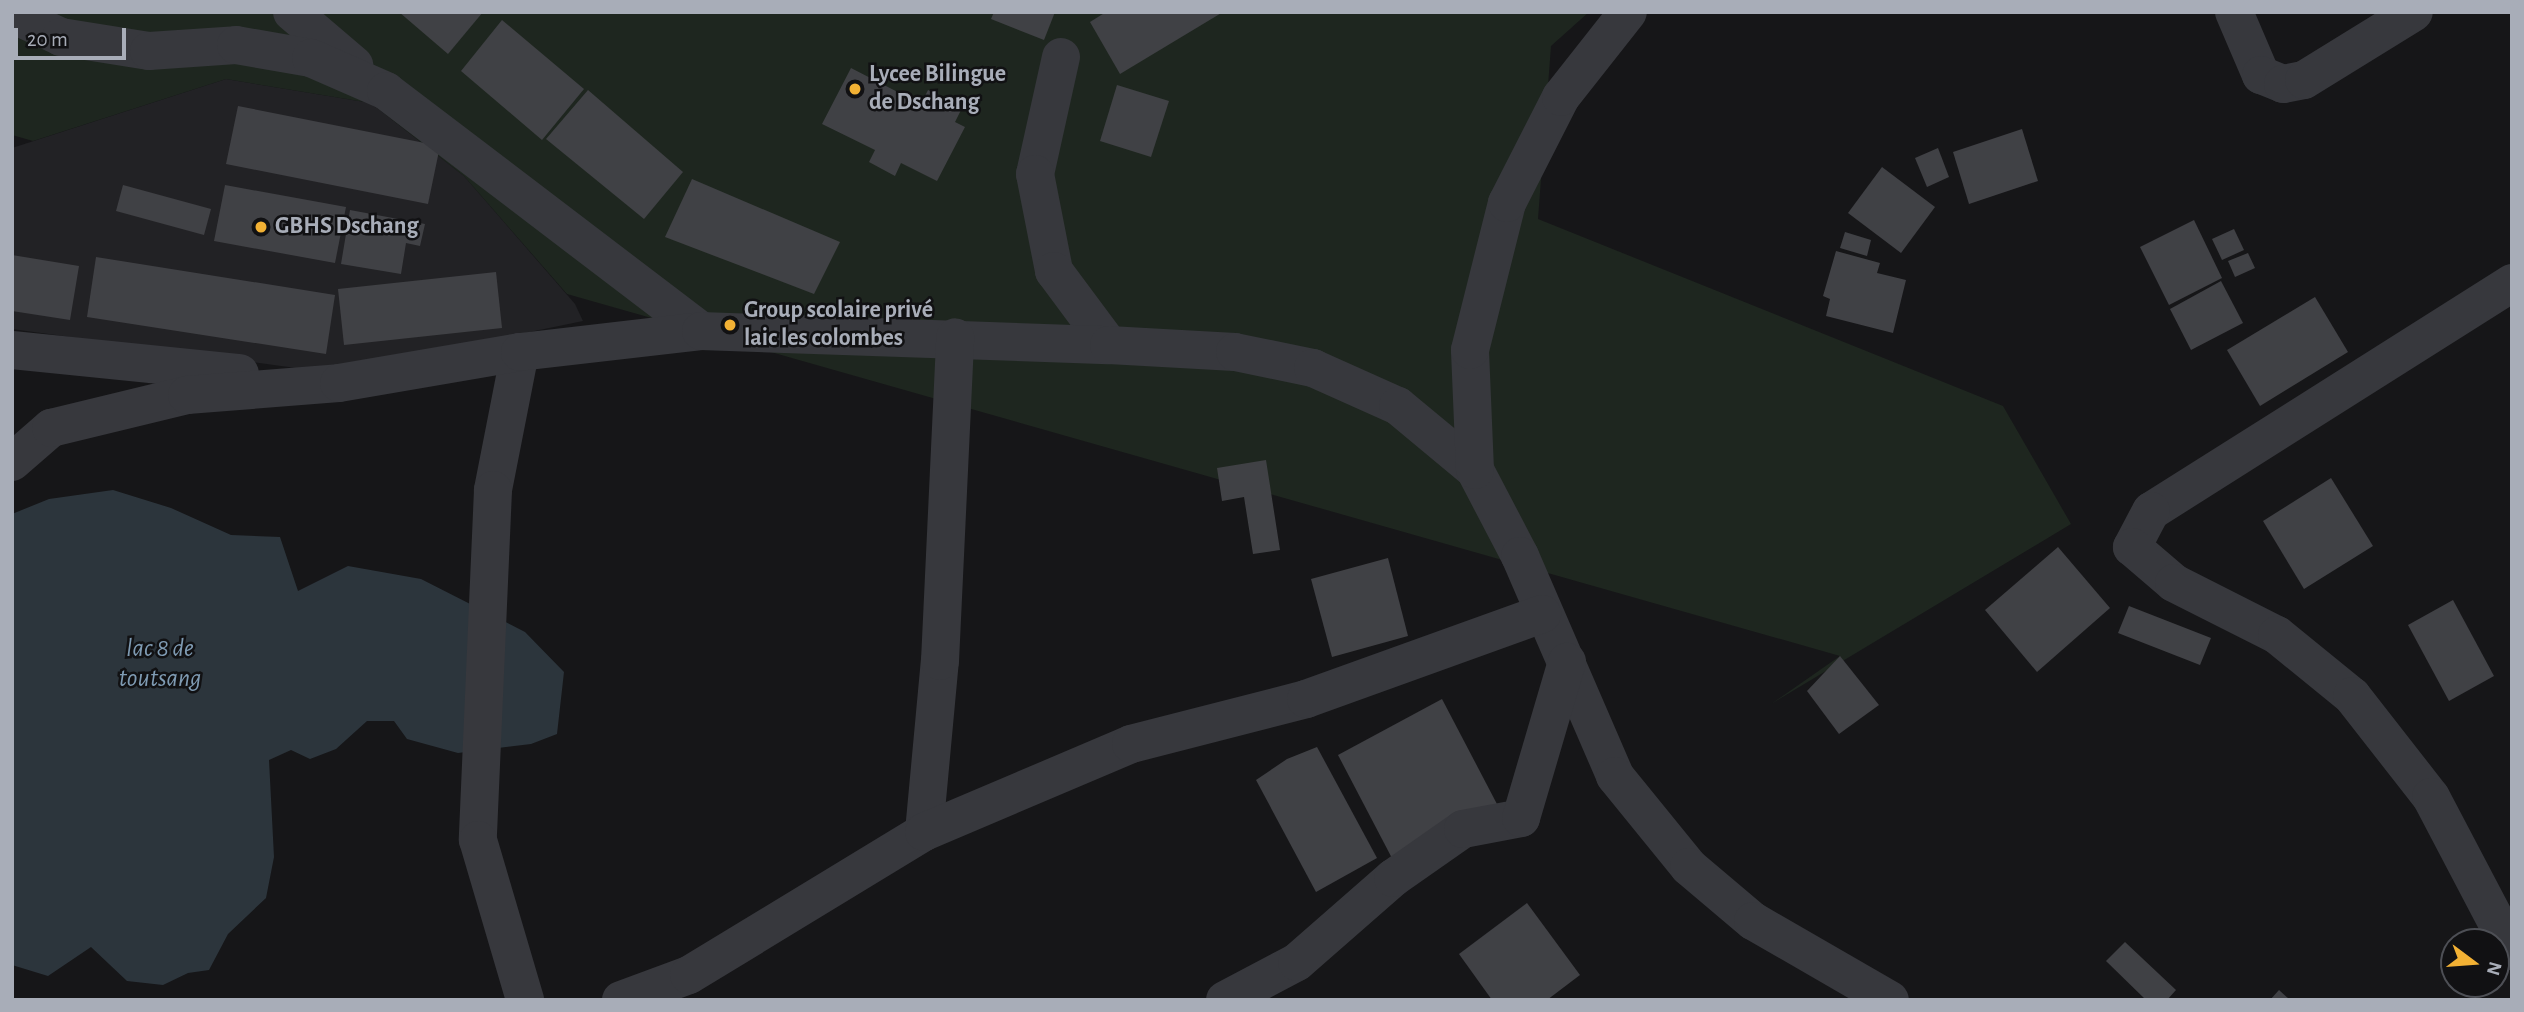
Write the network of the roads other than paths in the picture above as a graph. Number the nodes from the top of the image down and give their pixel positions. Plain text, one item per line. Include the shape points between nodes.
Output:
1 (292, 12) edge
2 (1628, 12) edge
3 (2234, 12) edge
4 (2414, 12) edge
5 (12, 14) edge
6 (1061, 57) dead end
7 (386, 91) junction
8 (2512, 283) edge
9 (701, 331) junction
10 (955, 337) junction
11 (1109, 345) junction
12 (12, 350) edge
13 (520, 352) junction
14 (339, 383) junction
15 (12, 462) edge
16 (1475, 470) junction
17 (1542, 614) junction
18 (1567, 662) junction
19 (924, 832) junction
20 (2512, 951) edge
21 (525, 1000) edge
22 (621, 1000) edge
23 (1225, 1000) edge
24 (1890, 1000) edge

1 - 7 street
2 - 16 street via 1560,97 1507,203 1470,349
3 - 4 street via 2261,75 2283,84 2304,80
5 - 7 street via 61,37 149,51 236,45 312,58
6 - 11 street via 1035,174 1054,271
7 - 9 street
8 - 20 street via 2151,511 2132,547 2174,583 2277,635 2352,696 2431,797
9 - 10 street
9 - 13 street
10 - 11 street
10 - 19 street via 940,661
11 - 16 street via 1235,352 1313,368 1398,406
12 - 14 street
13 - 14 street
13 - 21 street via 492,490 478,840
14 - 15 street via 187,395 51,428
16 - 17 street via 1520,555
17 - 18 street
17 - 19 street via 1306,699 1131,744
18 - 23 street via 1521,818 1463,829 1393,878 1297,962
18 - 24 street via 1615,776 1689,867 1753,921
19 - 22 street via 690,975

